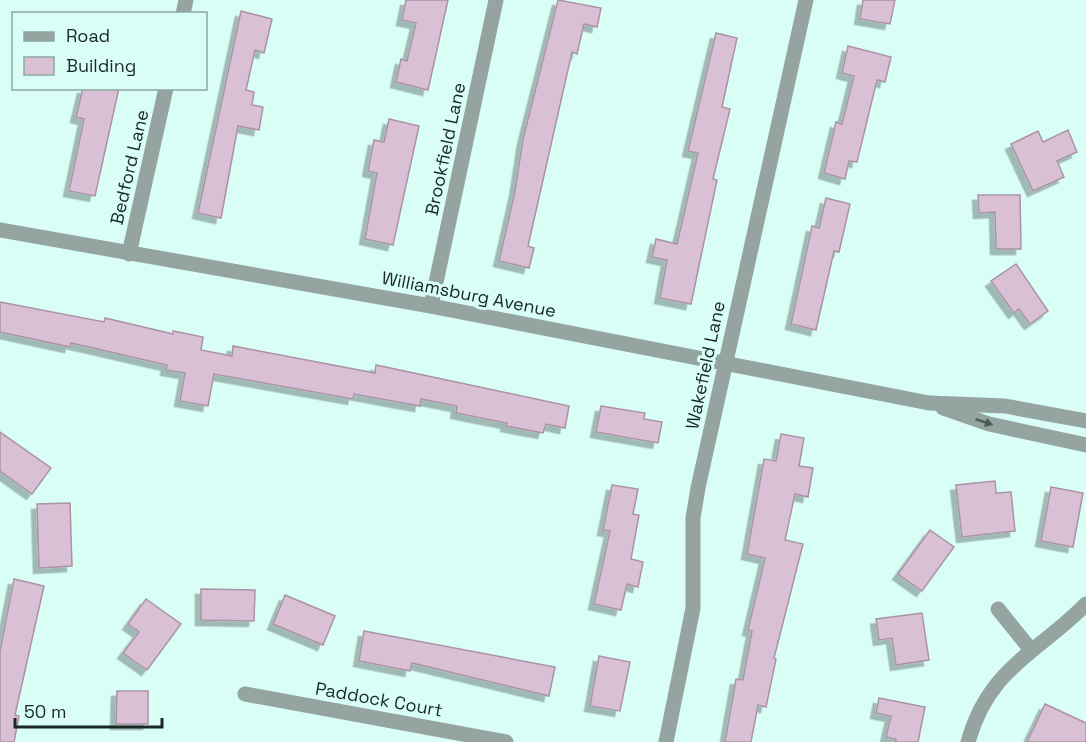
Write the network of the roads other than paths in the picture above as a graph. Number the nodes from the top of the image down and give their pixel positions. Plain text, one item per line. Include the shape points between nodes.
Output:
1 (496, 0) edge
2 (806, 0) edge
3 (166, 90) edge
4 (0, 230) edge
5 (129, 254) junction
6 (431, 306) junction
7 (725, 363) junction
8 (929, 403) junction
9 (1086, 421) edge
10 (1086, 445) edge
11 (1086, 604) edge
12 (998, 609) dead end
13 (1032, 650) junction
14 (245, 694) dead end
15 (506, 742) edge
16 (666, 742) edge
17 (968, 742) edge

1 - 6 street, Brookfield Lane
2 - 7 street, Wakefield Lane
3 - 5 street, Bedford Lane
4 - 5 street, Williamsburg Avenue
5 - 6 street, Williamsburg Avenue
6 - 7 street, Williamsburg Avenue
7 - 8 street, Williamsburg Avenue
7 - 16 street, Wakefield Lane via 693,518 693,608
8 - 9 street, Williamsburg Avenue via 1005,406
8 -> 10 street, Williamsburg Avenue via 989,424
11 - 13 street
12 - 13 street
13 - 17 street via 1013,665 983,702
14 - 15 street, Paddock Court

